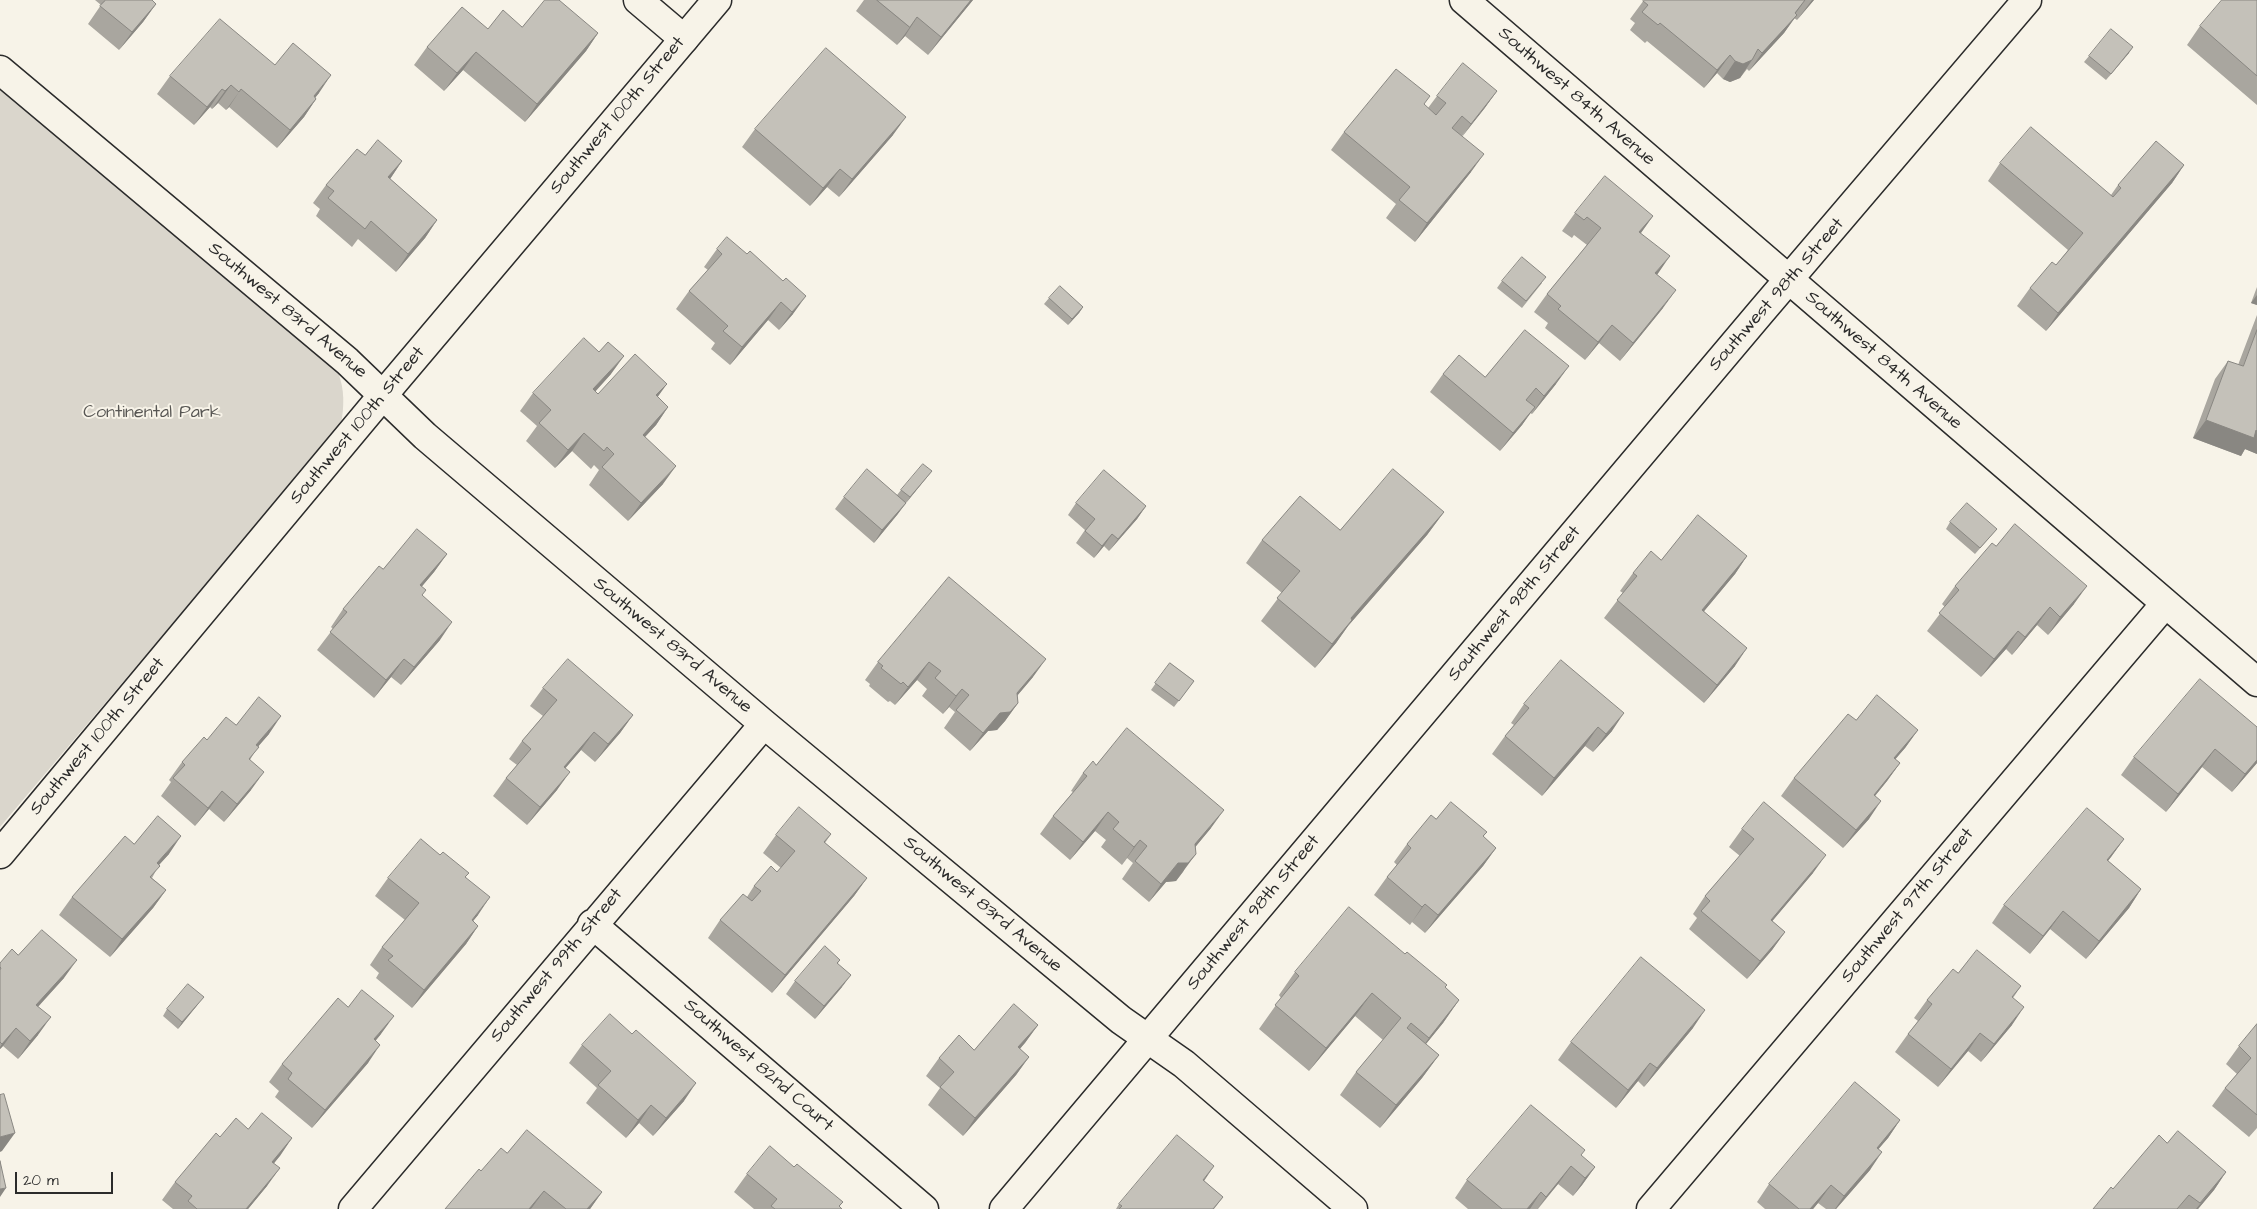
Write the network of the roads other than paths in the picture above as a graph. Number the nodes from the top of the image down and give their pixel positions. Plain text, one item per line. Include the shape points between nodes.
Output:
1 (638, 0) edge
2 (717, 0) edge
3 (1464, 0) edge
4 (2027, 0) edge
5 (684, 39) junction
6 (0, 70) edge
7 (1789, 280) junction
8 (383, 395) junction
9 (2165, 604) junction
10 (2257, 682) edge
11 (764, 724) junction
12 (0, 854) edge
13 (592, 924) junction
14 (1148, 1038) junction
15 (353, 1209) edge
16 (924, 1209) edge
17 (1004, 1209) edge
18 (1353, 1209) edge
19 (1651, 1209) edge

1 - 5 street
2 - 5 street, Southwest 100th Street
3 - 7 street, Southwest 84th Avenue
4 - 7 street, Southwest 98th Street
5 - 8 street, Southwest 100th Street
6 - 8 street, Southwest 83rd Avenue via 340,354
7 - 9 street, Southwest 84th Avenue
7 - 14 street, Southwest 98th Street
8 - 11 street, Southwest 83rd Avenue via 425,436
8 - 12 street, Southwest 100th Street
9 - 10 street, Southwest 84th Avenue
9 - 19 street, Southwest 97th Street
11 - 13 street, Southwest 99th Street
11 - 14 street, Southwest 83rd Avenue via 1121,1020
13 - 15 street, Southwest 99th Street
13 - 16 street, Southwest 82nd Court
14 - 17 street, Southwest 98th Street
14 - 18 street, Southwest 83rd Avenue via 1184,1064

